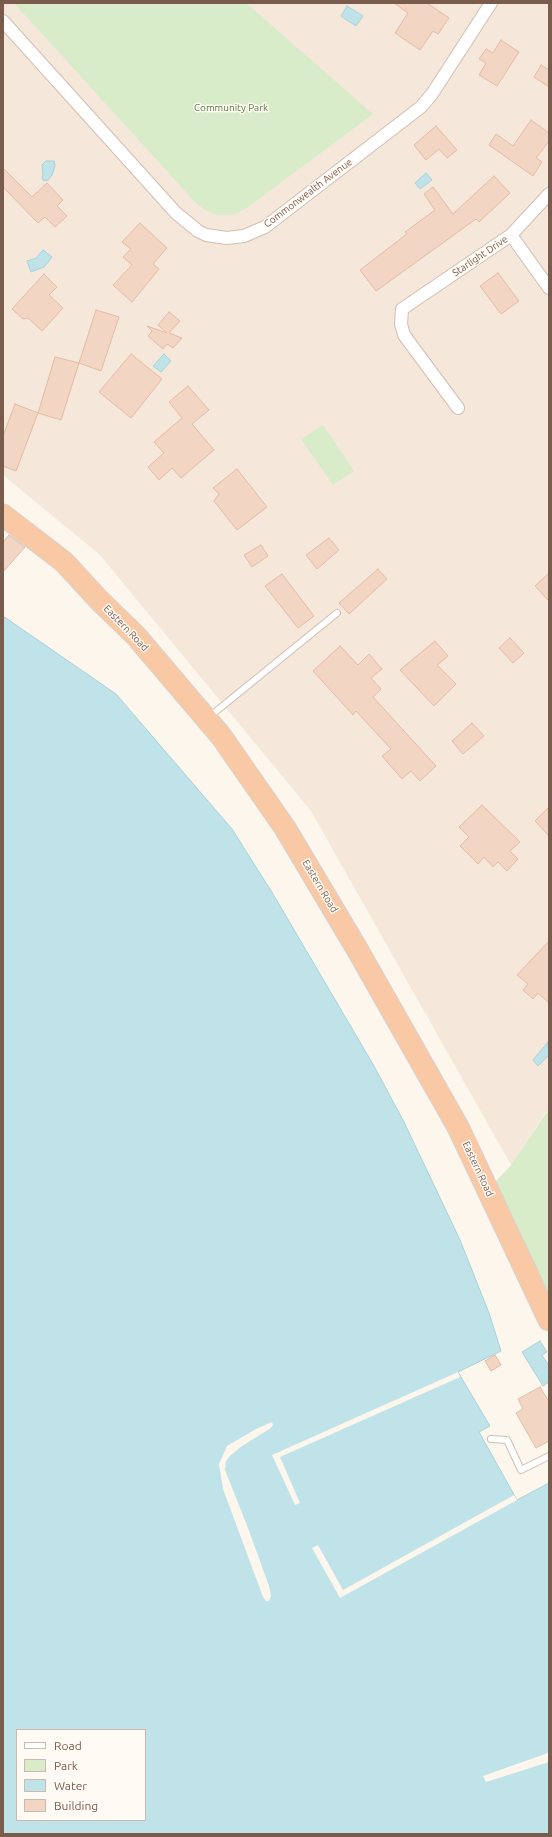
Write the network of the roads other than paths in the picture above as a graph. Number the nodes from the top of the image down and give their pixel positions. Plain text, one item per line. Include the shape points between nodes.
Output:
1 (491, 3) edge
2 (3, 21) edge
3 (549, 194) edge
4 (511, 235) junction
5 (549, 288) edge
6 (458, 408) dead end
7 (3, 515) edge
8 (337, 613) dead end
9 (206, 719) junction
10 (549, 1320) edge
11 (491, 1439) dead end
12 (549, 1456) edge

1 - 2 street, Commonwealth Avenue via 421,107 265,227 244,236 227,238 198,231 176,213
3 - 4 street, Starlight Drive
4 - 5 street
4 - 6 street, Starlight Drive via 402,308 400,324 404,335
7 - 9 highway, Eastern Road via 64,562 136,636
8 - 9 lane
9 - 10 highway, Eastern Road via 221,736 285,828 357,949 458,1127
11 - 12 lane via 507,1440 521,1470

